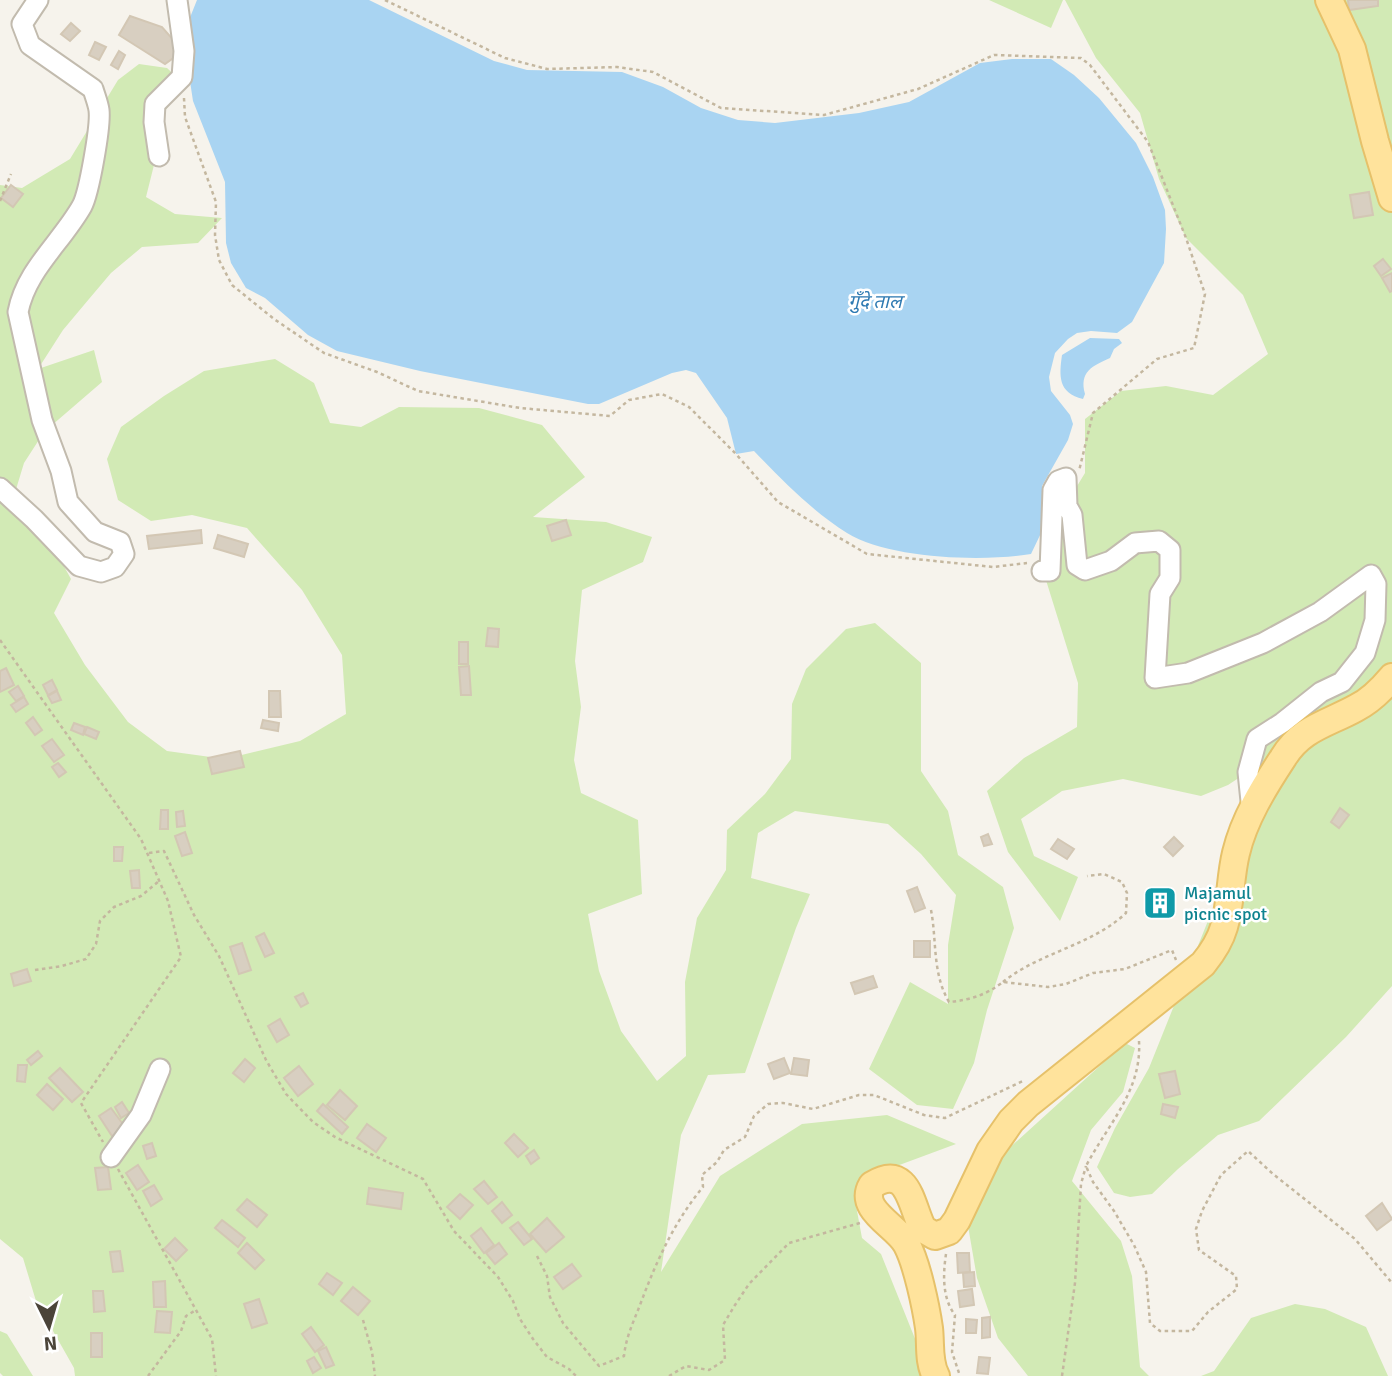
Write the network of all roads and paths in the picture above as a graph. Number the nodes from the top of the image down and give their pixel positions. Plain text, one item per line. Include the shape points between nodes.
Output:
1 (38, 0) edge
2 (177, 0) edge
3 (385, 0) edge
4 (1329, 0) edge
5 (182, 77) junction
6 (159, 156) dead end
7 (11, 174) dead end
8 (1392, 198) edge
9 (0, 201) edge
10 (1078, 476) dead end
11 (0, 488) edge
12 (1035, 567) joint
13 (0, 640) edge
14 (1392, 677) edge
15 (1252, 811) junction
16 (147, 854) junction
17 (1087, 876) dead end
18 (159, 881) junction
19 (931, 909) dead end
20 (35, 970) dead end
21 (1185, 978) junction
22 (1003, 982) junction
23 (1138, 1017) junction
24 (160, 1069) dead end
25 (1032, 1077) dead end
26 (111, 1157) junction
27 (1086, 1166) junction
28 (884, 1220) junction
29 (949, 1231) junction
30 (537, 1256) dead end
31 (1392, 1283) edge
32 (196, 1310) junction
33 (363, 1320) dead end
34 (148, 1376) edge
35 (215, 1376) edge
36 (375, 1376) edge
37 (576, 1376) edge
38 (669, 1376) edge
39 (936, 1376) edge
40 (960, 1376) edge
41 (1062, 1376) edge

1 - 11 street via 22,24 30,45 93,89 99,112 83,204 38,266 21,295 18,312 42,420 68,502 95,532 120,542 124,554 115,567 102,572 79,566
2 - 5 street via 184,51
3 - 10 path via 505,58 547,69 617,66 653,72 721,108 824,116 918,89 993,55 1081,58 1148,142 1205,294 1194,348 1157,359 1093,413
4 - 8 main road via 1352,49
5 - 6 street via 156,104
5 - 12 path via 185,117 216,202 215,235 223,268 232,285 248,299 324,353 418,391 520,408 610,416 629,400 662,394 689,407 778,502 867,554
7 - 9 path
12 - 15 street via 1050,571 1053,490 1066,478 1077,565 1085,570 1111,561 1135,543 1159,541 1170,550 1170,578 1160,594 1155,678 1188,673 1263,643 1320,612 1371,575 1376,584 1375,620 1365,653 1342,682 1257,739 1248,772
13 - 16 path via 109,792
14 - 15 main road via 1358,708 1309,730 1294,742
15 - 21 main road via 1235,855 1224,927 1209,957
16 - 18 path
16 - 37 path via 164,851 286,1094 335,1137 423,1179 454,1231 498,1277 533,1339 547,1357
17 - 22 path via 1104,874 1122,882 1127,893 1126,913 1111,927 1018,970
18 - 20 path via 100,920 96,943 86,959
18 - 26 path via 181,957 81,1103
19 - 22 path via 936,967 949,1002 986,994
21 - 22 path via 1172,950 1125,969 1093,973 1066,984 1048,987
21 - 23 main road
23 - 27 path via 1140,1061 1131,1092
23 - 29 main road via 1011,1121
24 - 26 street via 141,1115
25 - 30 path via 945,1118 924,1115 874,1095 859,1094 813,1109 768,1104 754,1116 745,1137 723,1150 702,1175 703,1186 673,1230 649,1280 626,1336 624,1356 600,1366 563,1323
26 - 32 path
27 - 31 path via 1134,1245 1146,1272 1150,1323 1160,1331 1192,1331 1237,1289 1236,1276 1199,1250 1196,1229 1221,1175 1248,1151 1355,1239
27 - 41 path
28 - 29 main road via 872,1209 869,1190 877,1182 893,1179 909,1192 923,1229 935,1236
28 - 38 path via 789,1243 750,1284 723,1325 725,1360 709,1370 686,1367
28 - 39 main road via 906,1243 913,1262
29 - 40 path via 945,1294 955,1315 952,1352
32 - 34 path via 186,1316 181,1331
32 - 35 path via 212,1339
33 - 36 path

